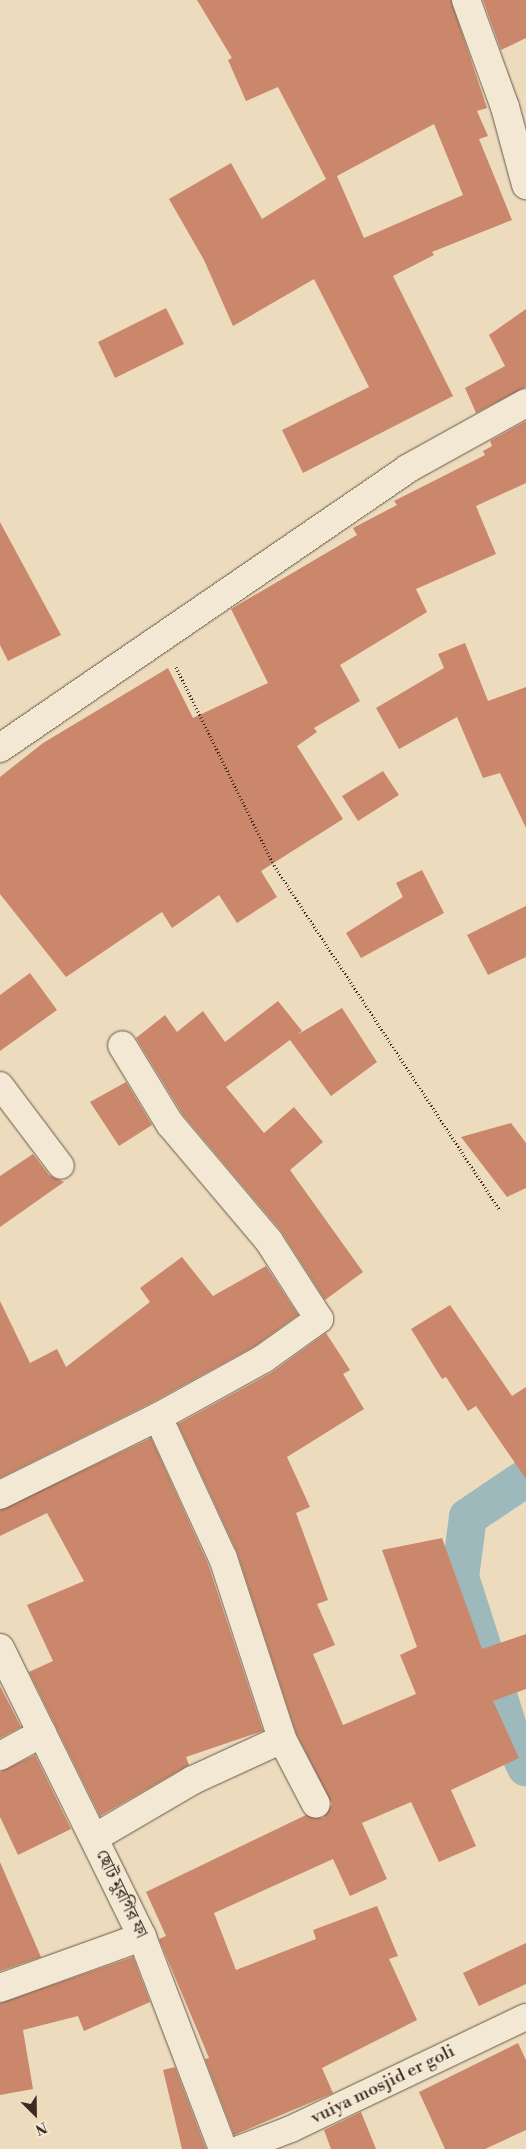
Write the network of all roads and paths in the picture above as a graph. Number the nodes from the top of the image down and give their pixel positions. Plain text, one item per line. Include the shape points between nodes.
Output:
1 (466, 0) edge
2 (526, 184) edge
3 (526, 403) edge
4 (163, 640) junction
5 (0, 748) edge
6 (122, 1045) dead end
7 (0, 1085) edge
8 (61, 1166) dead end
9 (500, 1211) dead end
10 (158, 1417) junction
11 (0, 1495) edge
12 (0, 1648) edge
13 (42, 1733) junction
14 (282, 1739) junction
15 (0, 1756) edge
16 (316, 1804) dead end
17 (94, 1838) junction
18 (142, 1937) junction
19 (0, 1988) edge
20 (526, 2017) edge
21 (224, 2149) edge
22 (239, 2149) edge

1 - 2 street via 506,107
3 - 4 street via 407,469
4 - 5 street
4 - 9 path via 274,865
6 - 10 street via 170,1124 270,1241 319,1319 263,1358
7 - 8 street
10 - 11 street
10 - 14 street via 223,1558
12 - 13 street, ছোট মুরগির ফা
13 - 15 street
13 - 17 street, ছোট মুরগির ফা
14 - 16 street
14 - 17 street via 193,1780
17 - 18 street, ছোট মুরগির ফা
18 - 19 street
18 - 21 street, ছোট মুরগির ফা
20 - 22 street, vuiya mosjid er goli

